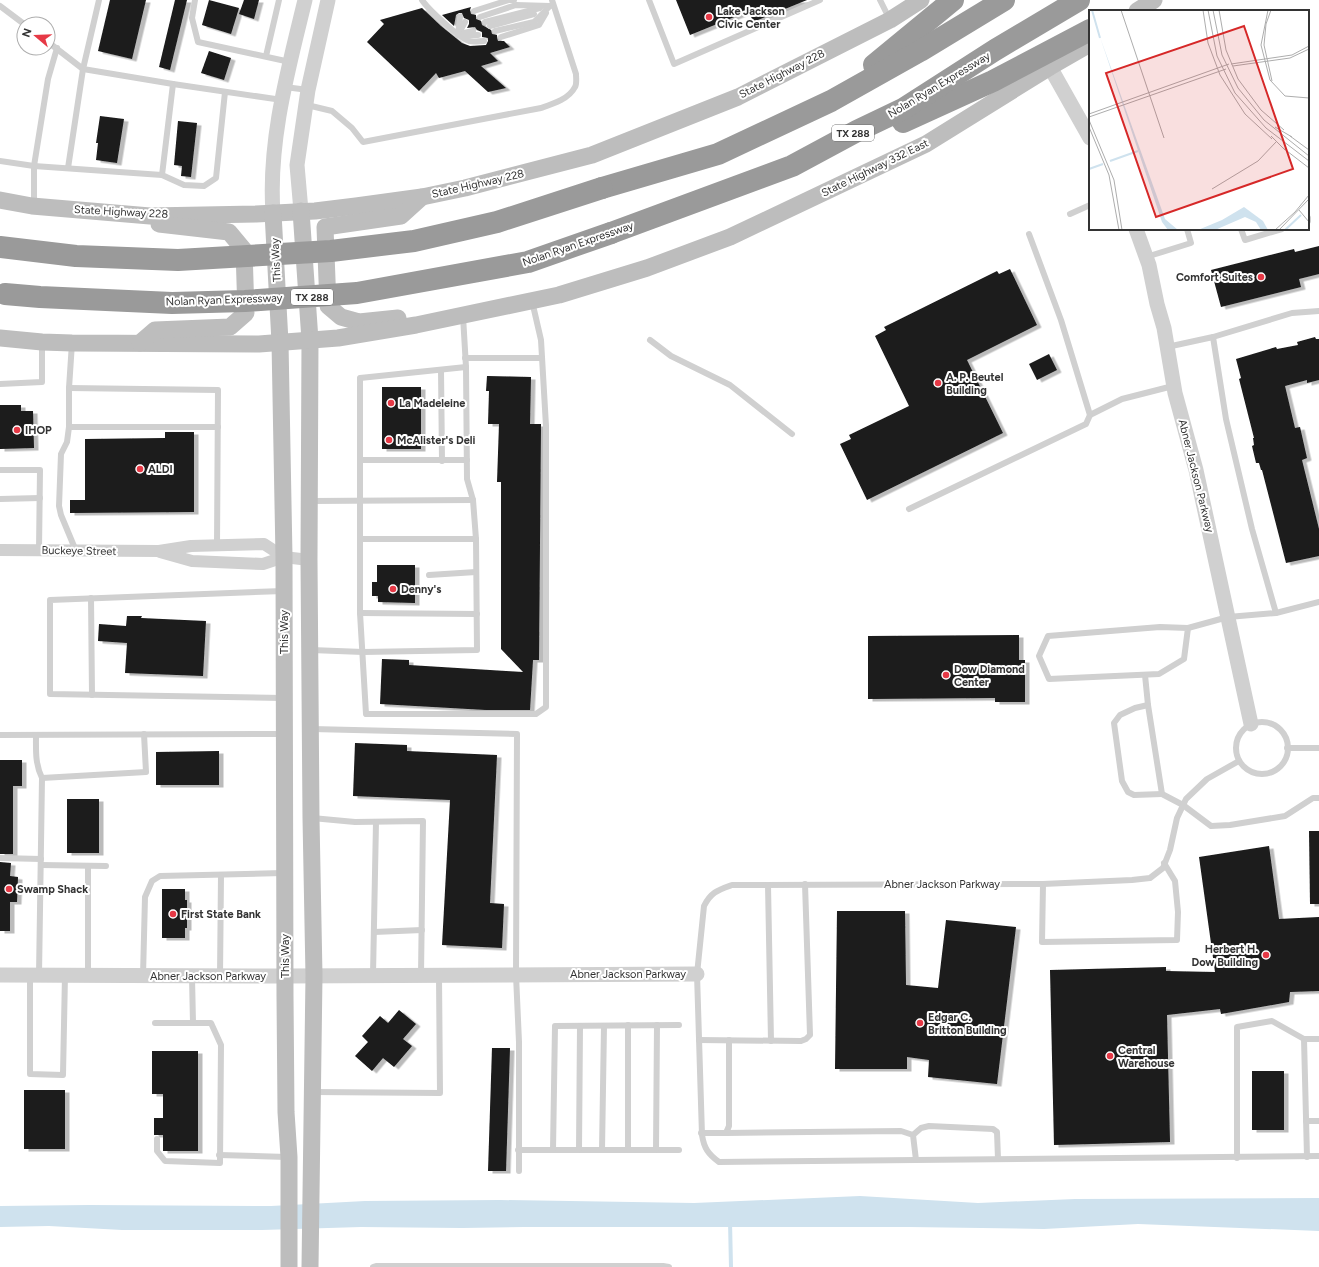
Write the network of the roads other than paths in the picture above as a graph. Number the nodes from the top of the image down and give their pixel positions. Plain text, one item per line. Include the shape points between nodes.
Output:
1 (99, 0) edge
2 (196, 0) edge
3 (279, 0) edge
4 (305, 0) edge
5 (326, 0) edge
6 (422, 0) edge
7 (514, 0) edge
8 (649, 0) edge
9 (820, 0) edge
10 (880, 0) edge
11 (921, 0) edge
12 (953, 0) edge
13 (1004, 0) edge
14 (1079, 0) edge
15 (1154, 0) edge
16 (552, 4) edge
17 (0, 6) edge
18 (1139, 10) edge
19 (474, 11) dead end
20 (480, 17) dead end
21 (16, 18) edge
22 (890, 20) junction
23 (487, 24) dead end
24 (469, 26) junction
25 (495, 31) dead end
26 (1089, 31) edge
27 (458, 35) junction
28 (501, 37) dead end
29 (484, 41) dead end
30 (1089, 45) edge
31 (57, 48) joint
32 (266, 56) junction
33 (290, 62) junction
34 (1050, 67) junction
35 (83, 69) junction
36 (173, 84) junction
37 (308, 90) junction
38 (226, 92) junction
39 (284, 93) junction
40 (831, 100) junction
41 (305, 105) junction
42 (1089, 136) edge
43 (0, 161) edge
44 (34, 166) junction
45 (792, 166) junction
46 (68, 168) junction
47 (162, 175) junction
48 (422, 197) junction
49 (0, 200) edge
50 (1089, 205) edge
51 (34, 206) junction
52 (301, 211) junction
53 (273, 213) junction
54 (1070, 214) dead end
55 (150, 216) junction
56 (1136, 230) edge
57 (1187, 230) edge
58 (1241, 230) edge
59 (1279, 230) edge
60 (1029, 234) dead end
61 (0, 247) edge
62 (1146, 257) junction
63 (0, 293) edge
64 (532, 301) junction
65 (1319, 311) edge
66 (463, 314) junction
67 (416, 325) junction
68 (1213, 337) junction
69 (0, 338) edge
70 (310, 340) junction
71 (650, 340) dead end
72 (42, 342) junction
73 (280, 342) junction
74 (72, 343) junction
75 (140, 343) junction
76 (1167, 347) junction
77 (466, 358) junction
78 (542, 358) junction
79 (466, 367) junction
80 (441, 370) junction
81 (0, 384) edge
82 (1174, 386) junction
83 (69, 388) junction
84 (1090, 415) junction
85 (218, 427) junction
86 (68, 428) junction
87 (792, 434) dead end
88 (360, 460) junction
89 (467, 460) junction
90 (442, 461) junction
91 (0, 470) edge
92 (40, 498) junction
93 (0, 499) edge
94 (360, 500) junction
95 (473, 500) junction
96 (309, 501) junction
97 (909, 509) dead end
98 (360, 539) junction
99 (476, 539) junction
100 (217, 546) junction
101 (0, 550) edge
102 (39, 550) junction
103 (76, 550) junction
104 (158, 551) junction
105 (284, 557) junction
106 (309, 560) junction
107 (476, 572) junction
108 (429, 575) dead end
109 (284, 591) junction
110 (91, 598) junction
111 (1319, 602) edge
112 (360, 613) junction
113 (1276, 613) junction
114 (477, 614) junction
115 (1228, 617) junction
116 (1188, 628) junction
117 (309, 650) junction
118 (363, 652) junction
119 (1145, 675) junction
120 (92, 695) junction
121 (284, 698) junction
122 (1148, 706) junction
123 (1251, 724) junction
124 (310, 729) junction
125 (144, 734) junction
126 (284, 734) junction
127 (0, 735) edge
128 (36, 735) junction
129 (1287, 748) junction
130 (1319, 748) edge
131 (1239, 761) junction
132 (42, 778) junction
133 (1162, 794) junction
134 (1319, 798) edge
135 (1183, 805) junction
136 (311, 818) junction
137 (284, 819) junction
138 (376, 822) junction
139 (0, 858) edge
140 (41, 862) junction
141 (1164, 863) junction
142 (88, 866) junction
143 (106, 866) dead end
144 (284, 873) junction
145 (221, 875) junction
146 (805, 884) junction
147 (1043, 884) junction
148 (768, 885) junction
149 (422, 930) junction
150 (374, 932) junction
151 (697, 974) junction
152 (0, 975) edge
153 (34, 975) junction
154 (65, 975) junction
155 (88, 975) junction
156 (421, 975) junction
157 (439, 975) junction
158 (516, 975) junction
159 (143, 976) junction
160 (192, 976) junction
161 (220, 976) junction
162 (285, 976) junction
163 (314, 976) junction
164 (373, 976) junction
165 (154, 1023) dead end
166 (192, 1023) junction
167 (628, 1025) junction
168 (657, 1025) junction
169 (679, 1025) dead end
170 (580, 1026) junction
171 (604, 1026) junction
172 (1304, 1039) junction
173 (1319, 1039) edge
174 (699, 1040) junction
175 (729, 1040) junction
176 (771, 1041) junction
177 (313, 1092) junction
178 (1306, 1121) junction
179 (1319, 1121) edge
180 (702, 1133) junction
181 (726, 1133) junction
182 (913, 1135) junction
183 (157, 1139) dead end
184 (518, 1150) junction
185 (553, 1150) junction
186 (580, 1150) junction
187 (602, 1150) junction
188 (628, 1150) junction
189 (656, 1150) junction
190 (678, 1150) dead end
191 (219, 1155) junction
192 (1319, 1156) edge
193 (289, 1157) junction
194 (1307, 1157) junction
195 (1237, 1158) junction
196 (998, 1159) junction
197 (916, 1160) junction
198 (519, 1171) dead end
199 (288, 1267) edge
200 (310, 1267) edge
201 (373, 1267) edge
202 (669, 1267) edge

1 - 35 lane
2 - 32 lane via 192,18 198,42
3 - 32 lane
4 - 33 street, This Way
5 - 37 street
6 - 27 lane via 426,7
7 - 16 lane
7 - 19 lane
8 - 9 lane via 674,64
10 - 22 lane
11 - 22 main road, State Highway 228
12 - 40 highway
13 - 40 highway via 920,51
14 - 45 highway, Nolan Ryan Expressway / TX 288 via 903,109
15 - 18 main road
16 - 20 lane via 516,5
16 - 23 lane
16 - 25 lane via 534,22
16 - 28 lane via 539,25
16 - 41 lane via 576,74 576,86 568,95 556,102 541,108 363,142 352,128 332,111
17 - 21 lane
22 - 48 main road, State Highway 228 via 738,97 592,155
24 - 27 lane
24 - 27 lane
24 - 27 lane via 467,36
26 - 45 highway via 993,81 882,132
27 - 29 lane via 469,41
30 - 34 main road, State Highway 332 East
31 - 35 lane
31 - 44 lane via 48,79
32 - 33 lane
33 - 39 street, This Way
34 - 42 street
34 - 64 main road, State Highway 332 East via 926,144 730,237 647,268
35 - 36 lane
35 - 46 lane
36 - 38 lane
36 - 47 lane
37 - 39 lane
37 - 41 street
38 - 39 lane
38 - 47 lane via 216,178 204,186 184,185
39 - 53 street, This Way via 274,151
40 - 61 highway, bridge via 718,154 497,222 414,241 331,251 178,260 76,256
41 - 52 street via 297,165
43 - 44 lane
44 - 46 lane
44 - 51 lane
45 - 63 highway, Nolan Ryan Expressway / TX 288, bridge via 528,262 357,293 172,303
46 - 47 lane
48 - 52 main road, State Highway 228
48 - 67 main road via 401,216 325,227 328,306 341,318 360,322 401,317
49 - 51 main road, State Highway 228
50 - 54 lane
51 - 55 main road, State Highway 228
52 - 53 main road, State Highway 228
52 - 70 main road
53 - 55 main road, State Highway 228
53 - 73 main road, This Way
55 - 75 main road via 161,225 229,232 244,250 246,313 230,327 155,330
56 - 62 street, Abner Jackson Parkway
57 - 62 lane via 1191,243
58 - 59 lane via 1245,240
60 - 84 lane via 1061,320
62 - 76 street, Abner Jackson Parkway
64 - 66 main road
64 - 78 lane via 541,340
65 - 68 lane via 1292,313
66 - 67 main road
66 - 77 lane
67 - 70 main road
68 - 76 lane
68 - 113 lane via 1226,418 1252,529
69 - 72 main road
70 - 73 main road
70 - 96 main road
71 - 87 lane via 671,356 730,384
72 - 74 main road
72 - 81 lane via 42,382
73 - 75 main road
73 - 105 main road, This Way
74 - 75 main road
74 - 83 lane
76 - 82 street, Abner Jackson Parkway
77 - 78 lane
77 - 79 lane
78 - 118 lane via 546,426 546,707 536,714 366,714
79 - 80 lane
79 - 89 lane
80 - 88 lane via 360,378
80 - 90 lane
82 - 84 lane via 1122,399
82 - 115 street, Abner Jackson Parkway via 1196,470
83 - 85 lane via 218,390
83 - 86 lane
84 - 97 lane via 1086,424
85 - 86 lane
85 - 100 lane
86 - 103 lane via 67,442 61,454 60,506 61,515
88 - 90 lane
88 - 94 lane
89 - 90 lane
89 - 95 lane via 467,479
91 - 92 lane via 40,470
92 - 93 lane
92 - 102 lane
94 - 95 lane
94 - 96 lane
94 - 98 lane
95 - 99 lane
96 - 106 main road
98 - 99 lane
98 - 112 lane
99 - 107 lane
100 - 104 street, Buckeye Street via 191,546
100 - 105 street, Buckeye Street via 264,544
101 - 102 street, Buckeye Street
102 - 103 street, Buckeye Street
103 - 104 street, Buckeye Street
104 - 105 street, Buckeye Street via 192,562 263,564
105 - 106 street, Buckeye Street
105 - 109 main road, This Way
106 - 117 main road
107 - 108 lane
107 - 114 lane
109 - 110 lane
109 - 121 main road, This Way
110 - 120 lane
110 - 120 lane via 50,600 50,694
111 - 113 lane
112 - 114 lane
112 - 118 lane
113 - 115 lane
114 - 118 lane via 477,650
115 - 116 lane
115 - 123 street, Abner Jackson Parkway
116 - 119 lane via 1184,659 1159,674
116 - 119 lane via 1160,627 1048,636 1039,656 1048,679
117 - 118 lane
117 - 124 main road
119 - 122 lane
120 - 121 lane
121 - 126 main road, This Way
122 - 133 lane
122 - 133 lane via 1135,708 1120,715 1114,723 1122,781 1128,792 1134,795
123 - 129 lane via 1259,722 1275,726 1285,738
123 - 131 lane via 1239,735 1236,743
124 - 136 main road
124 - 158 lane via 517,734
125 - 126 lane
125 - 128 lane
125 - 132 lane via 146,772
126 - 137 main road, This Way
127 - 128 lane
128 - 132 lane via 37,768
129 - 130 lane
129 - 131 lane via 1283,762 1270,773 1252,772
131 - 135 lane, Abner Jackson Parkway via 1207,779
132 - 140 lane
133 - 135 lane
134 - 135 lane via 1313,798 1285,816 1211,826
135 - 141 lane, Abner Jackson Parkway
136 - 137 main road
136 - 138 lane
136 - 163 main road
137 - 144 main road, This Way
138 - 149 lane via 423,821
138 - 150 lane
139 - 140 lane
140 - 142 lane
140 - 153 lane
141 - 147 lane, Abner Jackson Parkway via 1163,868 1150,878
141 - 147 lane via 1175,880 1178,940 1042,942
142 - 143 lane
142 - 155 lane
144 - 145 lane
144 - 162 main road, This Way
145 - 159 lane via 160,876 152,881 145,897
145 - 161 lane
146 - 147 lane, Abner Jackson Parkway
146 - 148 lane, Abner Jackson Parkway
146 - 176 lane via 810,1035 801,1041
148 - 151 lane, Abner Jackson Parkway via 732,885 717,890 708,898 704,906
148 - 176 lane
149 - 150 lane
149 - 156 lane
150 - 164 lane
151 - 158 street, Abner Jackson Parkway
151 - 174 lane
152 - 153 street, Abner Jackson Parkway
153 - 154 street, Abner Jackson Parkway
153 - 154 lane via 30,1074 63,1075
154 - 155 street, Abner Jackson Parkway
155 - 159 street, Abner Jackson Parkway
156 - 157 street, Abner Jackson Parkway
156 - 164 street, Abner Jackson Parkway
157 - 158 street, Abner Jackson Parkway
157 - 177 lane via 440,1093
158 - 184 lane via 519,1042
159 - 160 street, Abner Jackson Parkway
160 - 161 street, Abner Jackson Parkway
160 - 166 lane
161 - 162 street, Abner Jackson Parkway
162 - 163 street, Abner Jackson Parkway
162 - 193 main road, This Way via 286,1112
163 - 164 street, Abner Jackson Parkway
163 - 177 main road
165 - 166 lane
166 - 191 lane via 211,1023 221,1045
167 - 168 lane
167 - 171 lane
167 - 188 lane
168 - 169 lane
168 - 189 lane
170 - 171 lane
170 - 185 lane via 554,1026
170 - 186 lane
171 - 187 lane
172 - 173 lane
172 - 178 lane
172 - 195 lane via 1272,1022 1237,1027
174 - 175 lane
174 - 180 lane
175 - 176 lane
175 - 181 lane via 729,1126
177 - 200 main road
178 - 179 lane
178 - 194 lane
180 - 181 lane
180 - 197 lane via 704,1146 709,1155 719,1162
181 - 182 lane via 901,1130
182 - 196 lane via 929,1126 993,1129 997,1132
182 - 197 lane
183 - 191 lane via 157,1151 165,1161 220,1163
184 - 185 lane
184 - 198 lane
185 - 186 lane
186 - 187 lane
187 - 188 lane
188 - 189 lane
189 - 190 lane
191 - 193 lane
192 - 194 lane
193 - 199 main road, This Way
194 - 195 lane
195 - 196 lane
196 - 197 lane
201 - 202 lane

